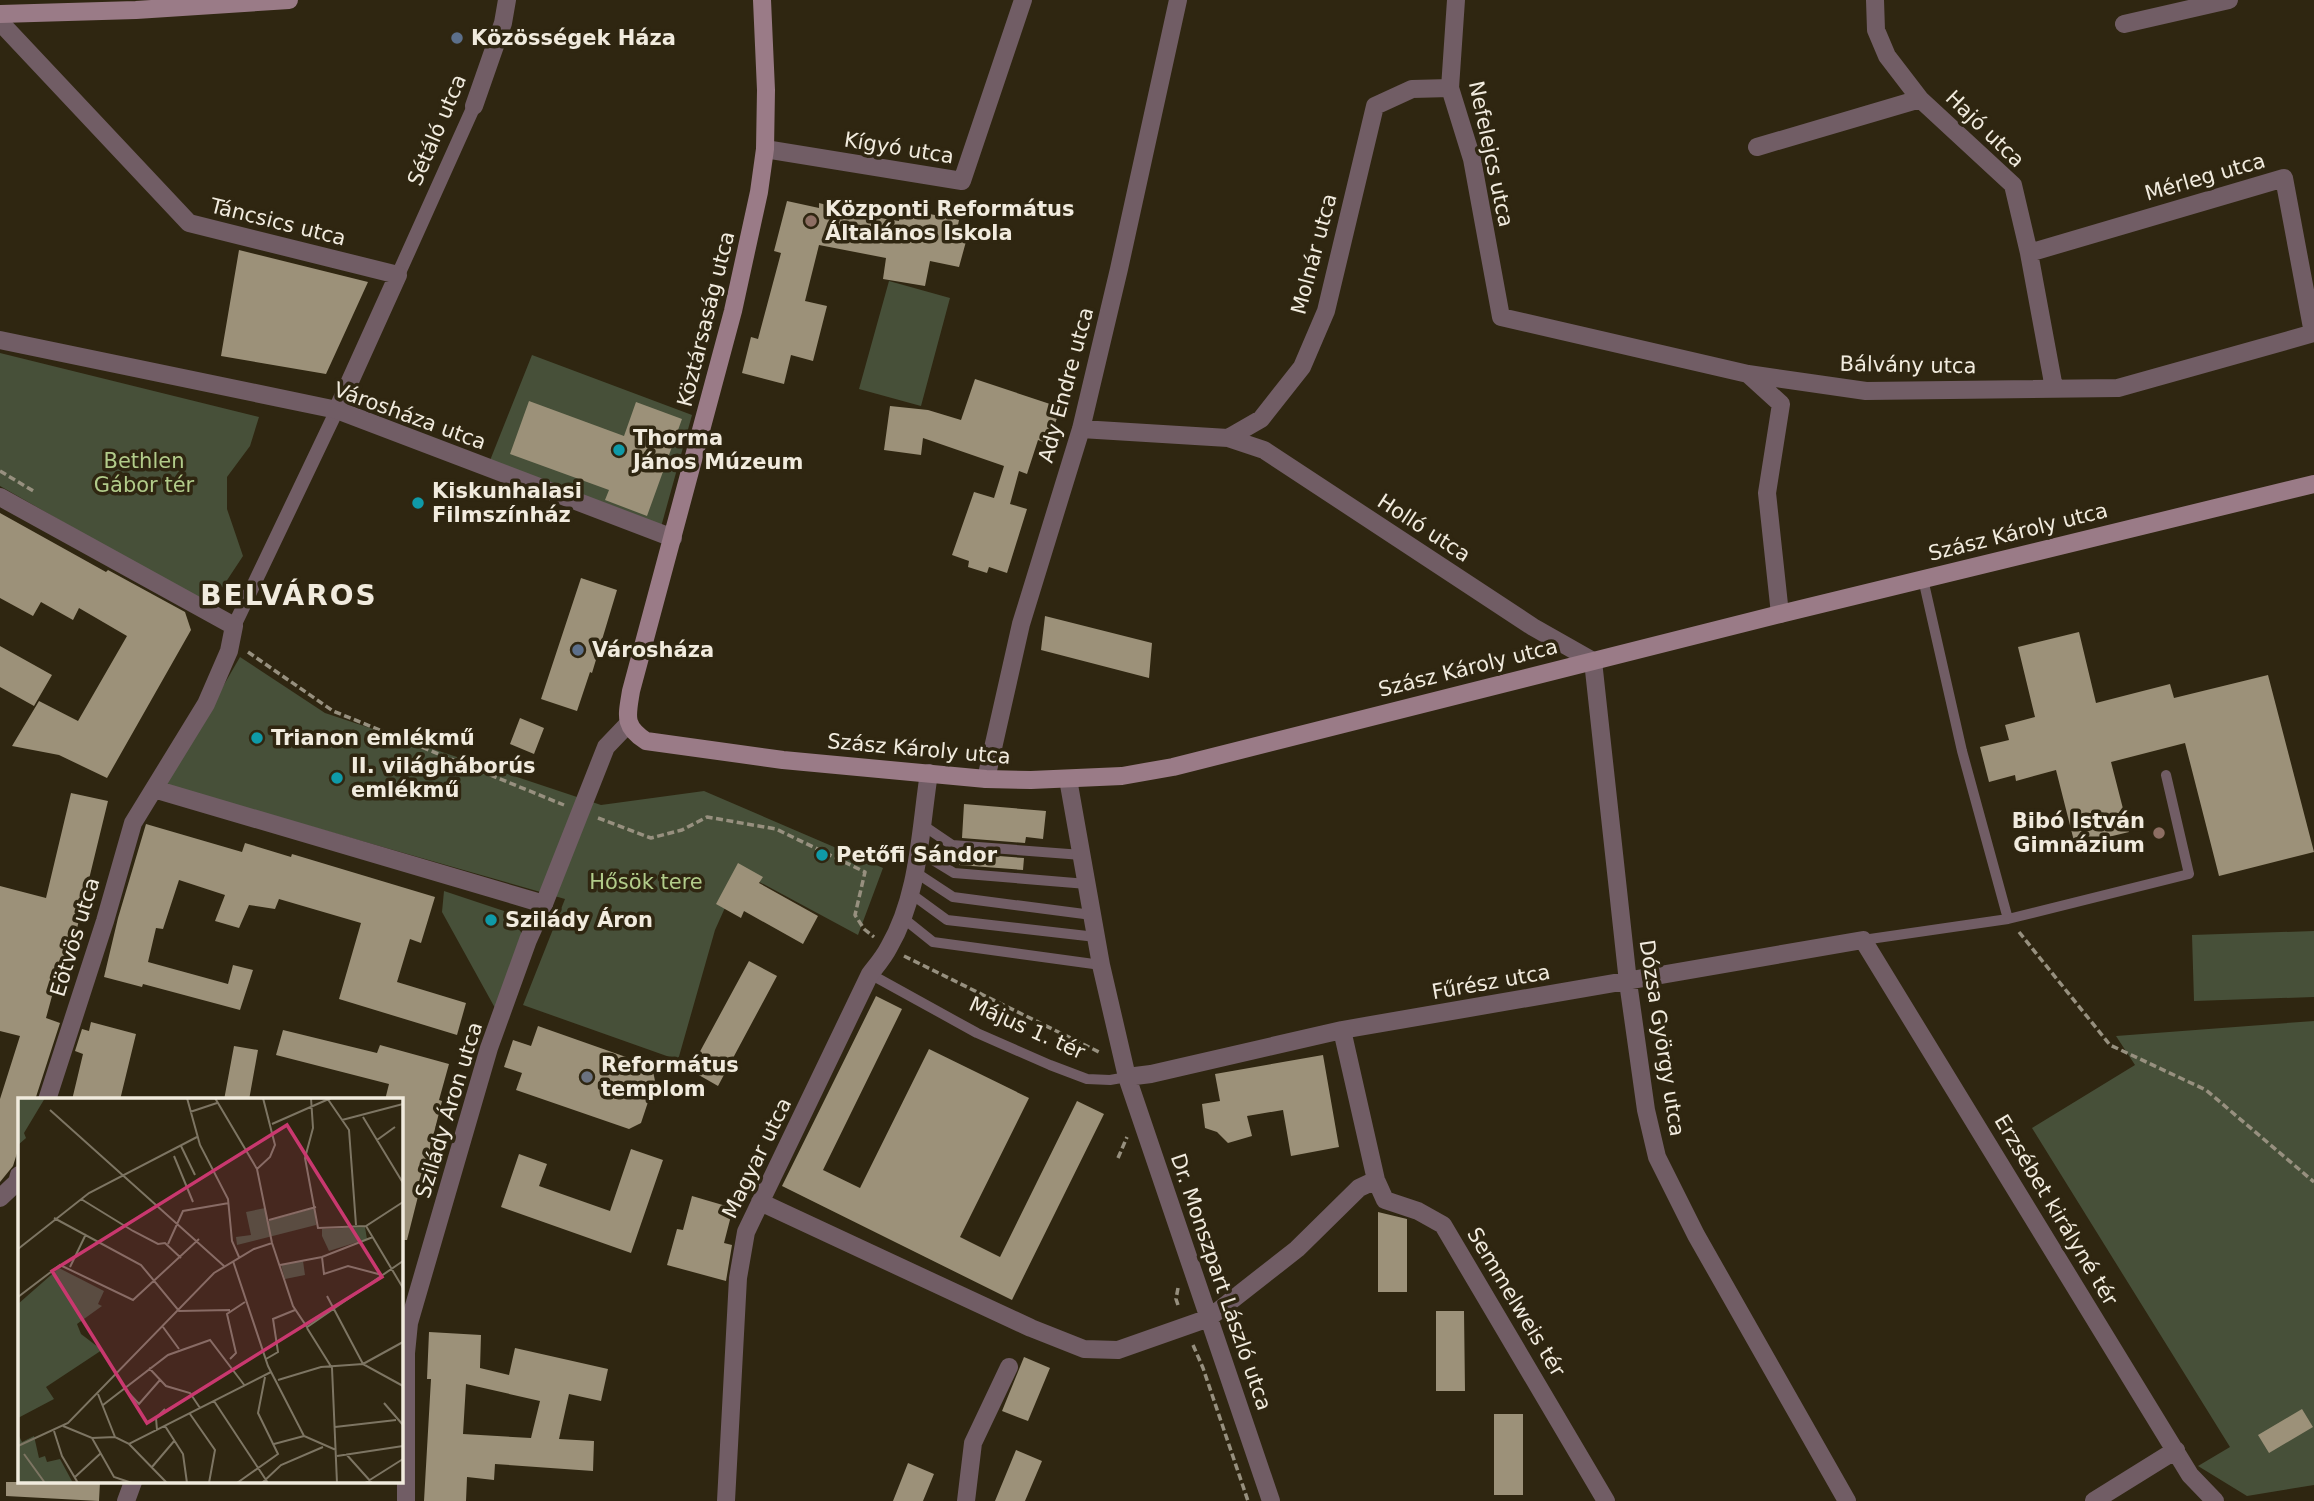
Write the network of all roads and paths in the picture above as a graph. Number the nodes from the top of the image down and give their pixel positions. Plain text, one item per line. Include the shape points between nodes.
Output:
1 (289, 0) edge
2 (507, 0) edge
3 (762, 0) edge
4 (1023, 0) edge
5 (1178, 0) edge
6 (1456, 0) edge
7 (1875, 0) edge
8 (2229, 0) edge
9 (0, 14) edge
10 (0, 22) edge
11 (2124, 24) dead end
12 (1450, 88) junction
13 (1920, 99) junction
14 (474, 106) joint
15 (1756, 147) dead end
16 (765, 149) junction
17 (2029, 253) junction
18 (398, 275) junction
19 (1501, 317) joint
20 (2314, 333) edge
21 (0, 340) edge
22 (1748, 374) junction
23 (2054, 388) junction
24 (337, 410) junction
25 (1081, 429) junction
26 (1228, 438) junction
27 (2314, 484) edge
28 (0, 497) edge
29 (673, 538) junction
30 (1923, 579) junction
31 (1780, 614) junction
32 (234, 626) junction
33 (1593, 661) junction
34 (628, 724) junction
35 (929, 774) junction
36 (2166, 775) dead end
37 (985, 779) junction
38 (1068, 779) junction
39 (154, 789) junction
40 (921, 824) junction
41 (918, 850) junction
42 (1082, 855) junction
43 (915, 872) junction
44 (1087, 884) junction
45 (910, 893) junction
46 (544, 904) junction
47 (1092, 915) junction
48 (903, 918) junction
49 (2008, 919) junction
50 (1096, 937) junction
51 (1863, 940) junction
52 (1101, 965) junction
53 (870, 974) junction
54 (1628, 982) junction
55 (1342, 1030) junction
56 (1127, 1077) junction
57 (48, 1098) edge
58 (1130, 1131) dead end
59 (1118, 1157) dead end
60 (18, 1178) edge
61 (1376, 1180) junction
62 (2314, 1182) edge
63 (0, 1198) edge
64 (760, 1202) junction
65 (1209, 1318) junction
66 (405, 1323) edge
67 (1009, 1367) dead end
68 (2176, 1450) junction
69 (131, 1484) edge
70 (126, 1501) edge
71 (407, 1501) edge
72 (726, 1501) edge
73 (966, 1501) edge
74 (1271, 1501) edge
75 (1606, 1501) edge
76 (1847, 1501) edge
77 (2094, 1501) edge
78 (2214, 1501) edge

1 - 9 main road
2 - 14 street, Sétáló utca
3 - 16 main road, Köztársaság utca
4 - 16 street, Kígyó utca via 962,181
5 - 25 street, Ady Endre utca
6 - 12 street, Nefelejcs utca
7 - 13 street, Hajó utca via 1876,30 1887,56
8 - 11 street
10 - 18 street, Táncsics utca via 190,223
12 - 19 street, Nefelejcs utca via 1472,159
12 - 26 street, Molnár utca via 1412,89 1375,106 1326,311 1301,367 1261,419
13 - 15 street
13 - 17 street, Hajó utca via 2012,185
14 - 18 street, Sétáló utca
16 - 29 main road, Köztársaság utca via 733,311
17 - 20 street, Mérleg utca via 2284,178
17 - 23 street, Hajó utca
18 - 24 street
19 - 22 street, Bálvány utca
20 - 23 street, Bálvány utca via 2118,387
21 - 24 street, Városháza utca
22 - 23 street, Bálvány utca via 1866,391
22 - 31 street via 1781,404 1767,493
24 - 29 street, Városháza utca
24 - 32 street
25 - 26 street
25 - 37 street, Ady Endre utca via 1021,624
26 - 33 street, Holló utca via 1264,450 1533,627
27 - 30 main road, Szász Károly utca
28 - 32 street
29 - 34 main road, Köztársaság utca via 631,691
30 - 31 main road, Szász Károly utca
30 - 49 lane via 1962,751
31 - 33 main road, Szász Károly utca
32 - 39 street via 229,651 206,704
33 - 38 main road, Szász Károly utca via 1173,767
33 - 54 street, Dózsa György utca
34 - 35 main road, Szász Károly utca via 646,741
34 - 46 street via 606,747
35 - 37 main road, Szász Károly utca
35 - 40 street
36 - 49 lane via 2189,874
37 - 38 main road, Szász Károly utca
38 - 42 street, Május 1. tér
39 - 46 street
39 - 57 street, Eötvös utca via 132,823
40 - 41 street
40 - 42 lane via 952,845
41 - 43 street
41 - 44 lane via 954,873
42 - 44 street, Május 1. tér
43 - 45 street
43 - 47 lane via 953,897
44 - 47 street, Május 1. tér
45 - 48 street
45 - 50 lane via 947,920
46 - 66 street, Szilády Áron utca via 489,1048
47 - 50 street, Május 1. tér
48 - 52 lane via 933,942
48 - 53 street
49 - 51 lane
49 - 62 path via 2110,1045 2206,1090
50 - 52 street, Május 1. tér
51 - 54 street, Fűrész utca
51 - 68 street, Erzsébet királyné tér
52 - 56 street, Május 1. tér
53 - 56 lane, Május 1. tér via 977,1033 1050,1065 1087,1079
53 - 64 street, Magyar utca
54 - 55 street, Fűrész utca
54 - 76 street, Dózsa György utca via 1657,1157 1696,1235
55 - 56 street, Fűrész utca
55 - 61 street, Semmelweis tér
56 - 65 street, Dr. Monszpart László utca
58 - 59 path
60 - 63 street
61 - 65 street via 1359,1188 1297,1249
61 - 75 street, Semmelweis tér via 1385,1200 1443,1225
64 - 65 street via 1084,1349 1118,1350
64 - 72 street, Magyar utca via 746,1232 738,1278
65 - 74 street, Dr. Monszpart László utca
66 - 71 street, Szilády Áron utca
67 - 73 street via 973,1443
68 - 77 street
68 - 78 street, Erzsébet királyné tér via 2190,1475
69 - 70 street

